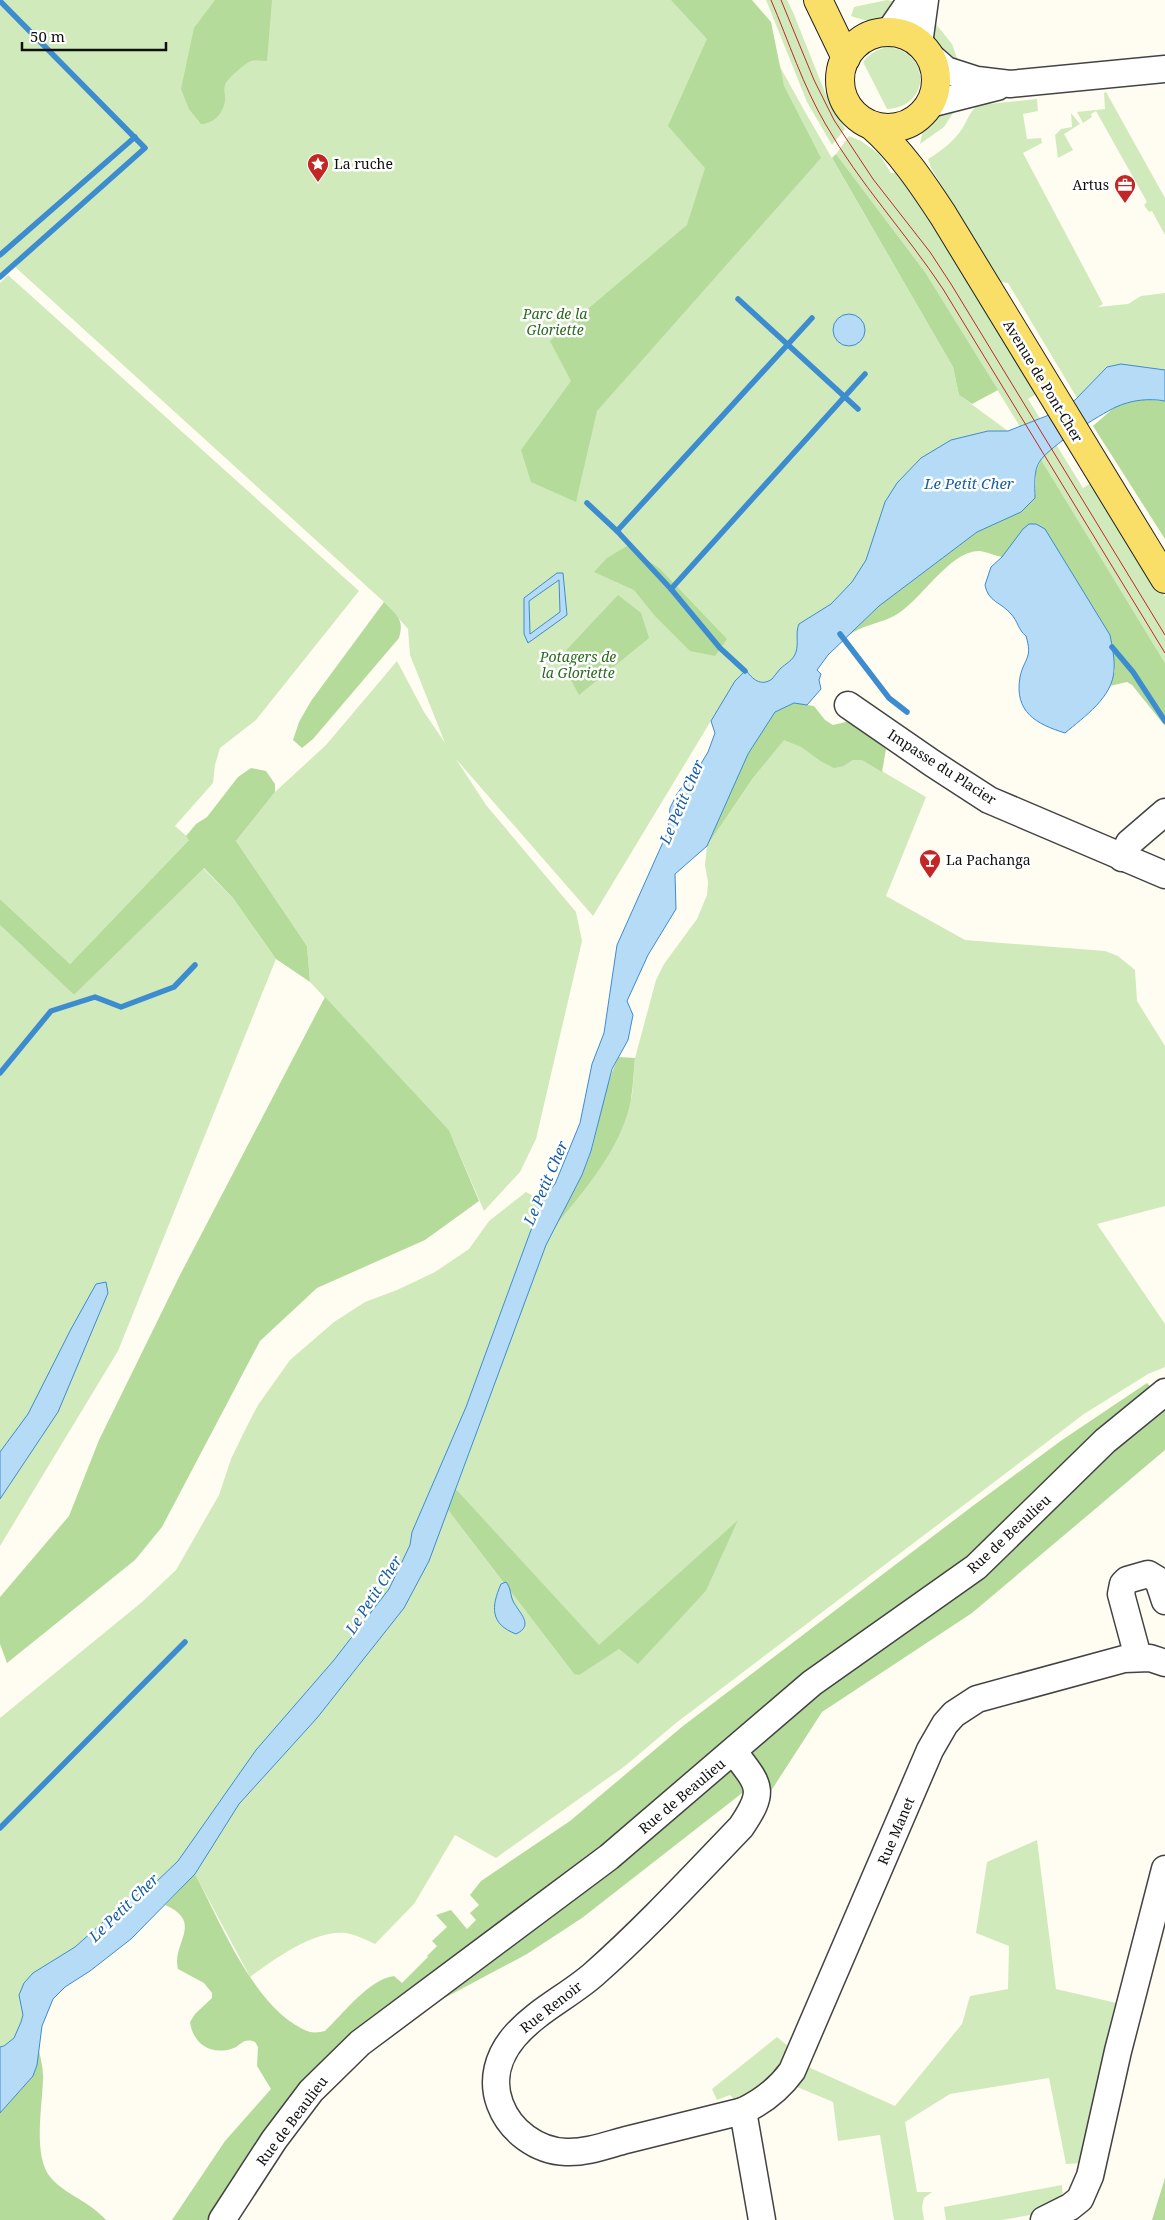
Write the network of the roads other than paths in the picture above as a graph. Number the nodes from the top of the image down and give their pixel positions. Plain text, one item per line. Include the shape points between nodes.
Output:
1 (911, 0) edge
2 (925, 0) edge
3 (820, 3) edge
4 (880, 34) junction
5 (924, 49) junction
6 (846, 58) junction
7 (1165, 69) edge
8 (1010, 84) junction
9 (923, 111) junction
10 (871, 125) junction
11 (922, 182) junction
12 (1165, 579) edge
13 (848, 705) dead end
14 (1165, 812) edge
15 (1122, 858) junction
16 (1165, 875) edge
17 (1165, 1392) edge
18 (1165, 1601) edge
19 (1138, 1657) junction
20 (1165, 1662) edge
21 (734, 1752) junction
22 (1165, 1869) edge
23 (743, 2111) junction
24 (222, 2220) edge
25 (762, 2220) edge
26 (1044, 2220) edge

1 - 4 street
2 - 5 street
3 - 4 main road
3 - 6 main road
4 - 5 main road via 905,35
4 - 6 main road via 861,40
5 - 8 street via 946,70 977,80
5 - 9 main road via 934,67 936,80 934,92
6 - 10 main road via 841,77 843,97 859,119
7 - 8 street
8 - 9 street
9 - 10 main road via 902,126
9 - 11 main road, Avenue de Pont-Cher via 917,161
10 - 11 main road, Avenue de Pont-Cher via 891,142
11 - 12 main road, Avenue de Pont-Cher
13 - 15 street, Impasse du Placier via 989,800
14 - 15 street via 1129,843
15 - 16 street, Impasse du Placier
17 - 21 street, Rue de Beaulieu via 1106,1441 976,1567 812,1683
18 - 19 street via 1158,1580 1148,1574 1123,1584 1121,1594
19 - 20 street, Rue Manet
19 - 23 street, Rue Manet via 977,1699 945,1724 930,1750 792,2071 774,2092
21 - 23 street, Rue Renoir via 749,1771 758,1790 754,1808 741,1827 589,1979 526,2024 500,2060 496,2086 502,2109 519,2132 542,2146 567,2152
21 - 24 street, Rue de Beaulieu via 610,1857 360,2042 311,2091 274,2140
22 - 26 street via 1090,2176 1080,2199
23 - 25 street

